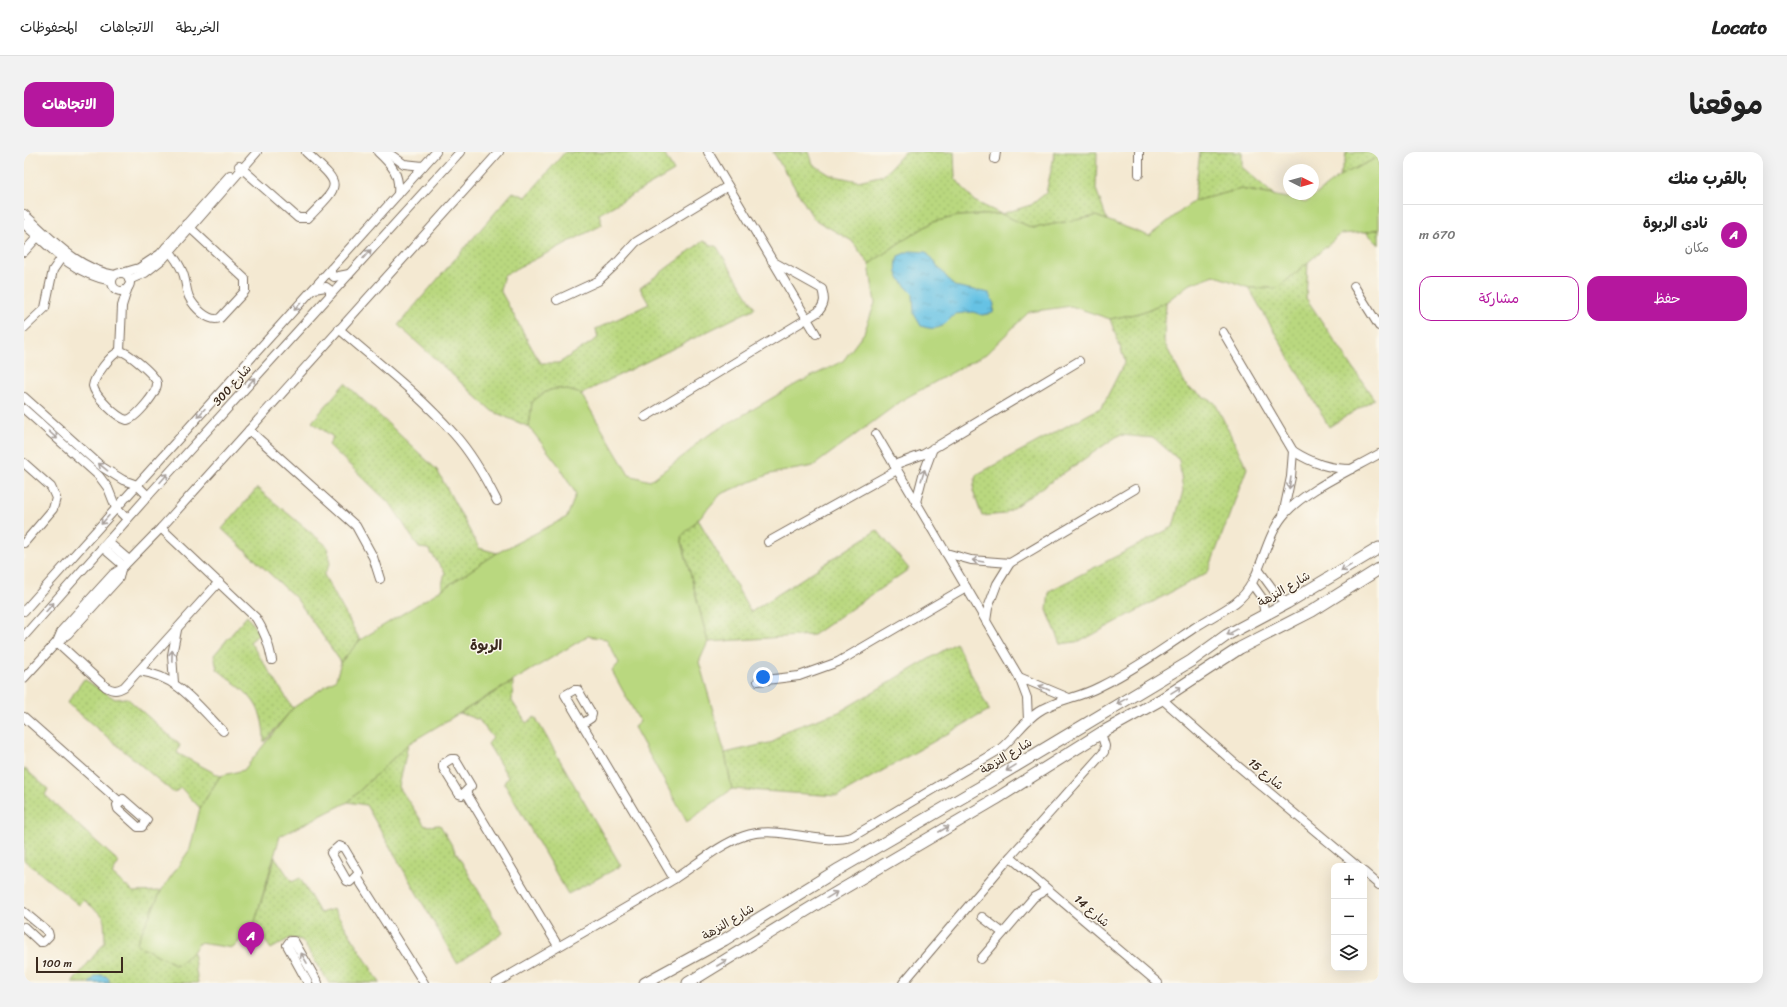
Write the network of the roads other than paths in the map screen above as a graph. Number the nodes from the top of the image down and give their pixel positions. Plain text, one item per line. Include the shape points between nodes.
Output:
1 (250, 152) edge
2 (257, 152) edge
3 (306, 152) edge
4 (378, 152) edge
5 (387, 152) edge
6 (436, 152) edge
7 (460, 152) edge
8 (500, 152) edge
9 (708, 152) edge
10 (1140, 152) edge
11 (404, 164) junction
12 (423, 166) junction
13 (240, 167) junction
14 (396, 173) junction
15 (1139, 174) dead end
16 (728, 186) junction
17 (398, 194) junction
18 (24, 214) edge
19 (24, 224) edge
20 (188, 226) junction
21 (40, 234) junction
22 (168, 250) junction
23 (24, 252) edge
24 (64, 255) junction
25 (772, 261) junction
26 (330, 270) junction
27 (349, 274) junction
28 (116, 279) junction
29 (129, 283) junction
30 (1354, 286) dead end
31 (313, 289) junction
32 (330, 295) junction
33 (557, 300) dead end
34 (122, 306) junction
35 (808, 319) junction
36 (1379, 326) edge
37 (24, 328) edge
38 (339, 329) junction
39 (1223, 332) dead end
40 (816, 334) dead end
41 (120, 351) junction
42 (1079, 361) dead end
43 (25, 404) edge
44 (646, 417) dead end
45 (249, 430) junction
46 (876, 434) dead end
47 (934, 448) junction
48 (1293, 450) junction
49 (1379, 454) edge
50 (24, 463) edge
51 (895, 467) junction
52 (1353, 469) junction
53 (115, 476) junction
54 (137, 485) junction
55 (108, 488) junction
56 (1135, 489) dead end
57 (148, 496) junction
58 (497, 501) dead end
59 (916, 502) junction
60 (116, 508) junction
61 (1283, 516) junction
62 (127, 519) junction
63 (161, 528) junction
64 (27, 533) edge
65 (768, 542) dead end
66 (24, 544) edge
67 (105, 545) junction
68 (1379, 548) edge
69 (946, 553) junction
70 (1010, 562) junction
71 (125, 565) junction
72 (1258, 569) junction
73 (1379, 569) edge
74 (380, 579) dead end
75 (219, 582) junction
76 (1252, 584) junction
77 (966, 587) junction
78 (28, 603) edge
79 (1287, 603) junction
80 (24, 611) edge
81 (1265, 614) junction
82 (986, 621) junction
83 (177, 629) junction
84 (24, 636) edge
85 (57, 642) junction
86 (272, 660) dead end
87 (139, 671) junction
88 (1019, 677) junction
89 (24, 678) edge
90 (758, 681) dead end
91 (174, 683) junction
92 (1069, 698) junction
93 (1162, 699) junction
94 (24, 717) edge
95 (1028, 720) junction
96 (582, 724) dead end
97 (1077, 728) junction
98 (223, 731) dead end
99 (1102, 733) junction
100 (1053, 743) junction
101 (1085, 743) junction
102 (1061, 757) junction
103 (466, 792) dead end
104 (120, 802) dead end
105 (1010, 857) junction
106 (1353, 863) edge
107 (1367, 875) edge
108 (357, 878) dead end
109 (674, 879) junction
110 (1043, 885) junction
111 (1379, 885) edge
112 (24, 912) edge
113 (982, 917) dead end
114 (24, 927) edge
115 (1003, 933) junction
116 (558, 946) junction
117 (981, 959) dead end
118 (311, 971) junction
119 (306, 979) edge
120 (318, 983) edge
121 (424, 983) edge
122 (496, 983) edge
123 (645, 983) edge
124 (688, 983) edge
125 (903, 983) edge
126 (1158, 983) edge

1 - 13 street
2 - 13 street
3 - 13 street via 332,176 334,185 331,194 304,220 298,218
4 - 14 street
5 - 11 street
6 - 12 street, شارع 300
27 -> 7 street, شارع 300
8 - 38 street
9 - 16 street
10 - 15 street
11 - 12 street
11 - 14 street via 402,170
12 - 17 street, شارع 300
13 - 20 street
14 - 17 street
16 - 25 street
16 - 33 street via 636,242 598,281
17 - 26 street, شارع 300
18 - 21 street
19 - 21 street
20 - 22 street
20 - 22 street via 245,280 245,291 220,318 208,318 190,298 184,274
21 - 23 street
21 - 24 street
22 - 28 street
22 - 29 street via 152,269
24 - 28 street via 85,274
24 - 37 street via 50,278 45,308
25 - 35 street
25 - 35 street via 822,289 825,297 823,306
26 - 27 street via 334,277
26 - 31 street, شارع 300
27 - 32 street, شارع 300
28 - 29 street via 128,277
28 - 29 street via 120,290
28 - 34 street
29 - 34 street
30 - 36 street
31 - 32 street via 326,287 330,290
31 -> 54 street, شارع 300
57 -> 32 street, شارع 300
34 - 41 street
35 - 40 street
35 - 44 street
38 - 45 street
38 - 58 street via 437,415 455,434 471,455
39 - 48 street
41 - 41 street via 126,353 153,376 157,384 155,391 136,415 127,420 121,418 97,395 93,386 96,377 114,354
42 - 47 street
53 -> 43 street
43 -> 55 street via 99,476
45 - 63 street
45 - 74 street via 356,526 373,557
46 - 51 street
47 - 51 street
59 -> 47 street
48 - 52 street via 1321,466
48 -> 61 street
49 - 52 street
50 - 64 street via 51,487 56,498 53,509
51 - 59 street
51 - 65 street
52 - 61 street via 1309,494
53 - 54 street
53 - 55 street via 113,484
54 - 57 street
54 - 60 street, شارع 300
55 - 60 street
56 - 70 street
57 - 62 street, شارع 300
59 - 69 street
60 - 62 street
60 -> 78 street, شارع 300
61 - 72 street via 1268,541
62 - 67 street, شارع 300
63 - 71 street
63 - 75 street
64 - 66 street
67 - 71 street
84 -> 67 street, شارع 300
68 -> 79 main road, شارع النزهة
70 -> 69 street via 984,562
69 - 77 street
70 - 82 street via 992,596
71 - 85 street via 113,574 62,630
72 - 76 street
72 - 79 street via 1277,595
93 -> 73 main road via 1240,648 1312,611
75 - 83 street
75 - 86 street via 256,618 264,631
76 - 81 street via 1262,598
76 - 92 street via 1236,602 1153,656 1099,688
77 - 82 street
77 - 90 street via 838,662 799,676
78 - 80 street, شارع 300
79 - 81 main road, شارع النزهة
81 -> 97 main road, شارع النزهة
82 - 88 street
83 - 87 street
91 -> 83 street via 172,655
85 - 87 street via 112,690 124,687
85 - 89 street
87 - 91 street via 157,675
92 -> 88 street
88 - 95 street via 1027,698
91 - 98 street
92 - 95 street via 1047,706
93 - 99 main road
93 - 106 street, شارع 15
94 - 104 street
95 - 109 street via 1011,741 999,750 852,836 840,840 771,832 744,836 732,841
96 - 109 street
97 - 100 main road, شارع النزهة
97 - 101 main road via 1076,736
99 - 101 main road
99 - 105 street via 1106,746 1104,752
100 - 102 main road via 1062,749
100 -> 123 main road, شارع النزهة via 804,889 724,940
101 - 102 main road
124 -> 102 main road via 836,892 984,806
103 - 116 street
105 - 110 street, شارع 14
105 - 125 street
107 - 111 street
108 - 121 street
109 - 116 street
110 - 115 street via 1036,888 1034,898
110 - 126 street, شارع 14
112 - 114 street via 48,932 49,936 40,942
113 - 115 street
115 - 117 street
116 - 122 street
118 - 119 street
118 -> 119 street via 294,941 290,941 287,945
118 - 120 street

